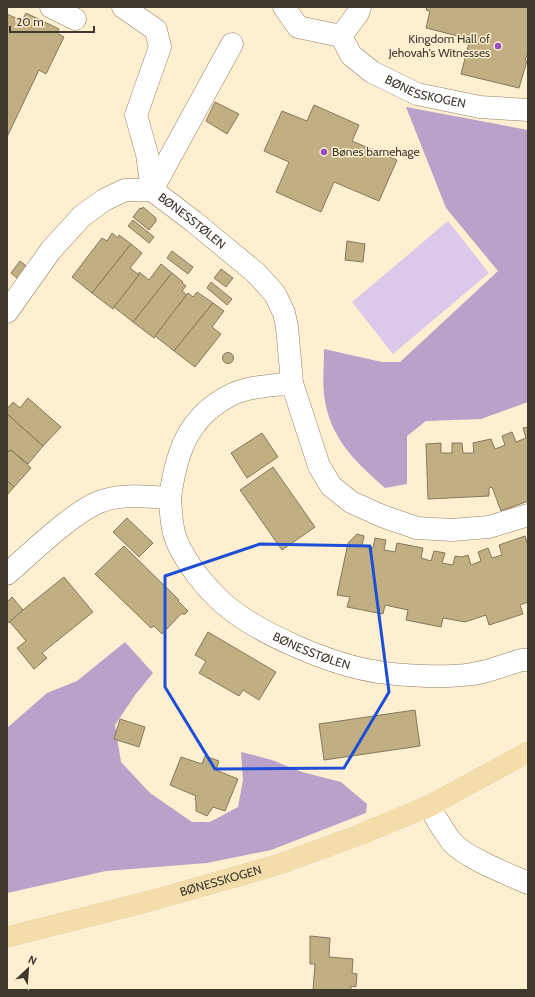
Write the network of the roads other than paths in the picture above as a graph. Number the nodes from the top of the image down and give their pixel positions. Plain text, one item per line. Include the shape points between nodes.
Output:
1 (52, 7) edge
2 (123, 7) edge
3 (284, 7) edge
4 (360, 7) edge
5 (75, 19) dead end
6 (341, 36) junction
7 (232, 44) dead end
8 (528, 110) edge
9 (152, 190) junction
10 (7, 312) edge
11 (292, 383) junction
12 (170, 498) junction
13 (528, 516) edge
14 (7, 574) edge
15 (528, 660) edge
16 (528, 752) edge
17 (429, 806) junction
18 (528, 883) edge
19 (7, 937) edge

1 - 5 street
2 - 9 street via 156,30 160,47 136,115 147,154
3 - 6 street via 298,27
4 - 6 street
6 - 8 street, BØNESSKOGEN via 351,56 372,72 417,94 480,107
7 - 9 street
9 - 10 street, BØNESSTØLEN via 125,190 104,200 82,216 51,250
9 - 11 street, BØNESSTØLEN via 256,273 275,294 284,314 288,334
11 - 12 street, BØNESSTØLEN via 254,388 230,395 211,408 182,443
11 - 13 street, BØNESSTØLEN via 319,466 332,486 351,502 417,528 452,530 489,527
12 - 14 street via 122,497 100,502 75,517
12 - 15 street, BØNESSTØLEN via 171,520 178,542 197,574 223,603 261,629 335,662 378,672 414,676 473,674
16 - 17 main road, BØNESSKOGEN
17 - 18 street via 453,843 494,868
17 - 19 main road, BØNESSKOGEN via 277,865 150,901

